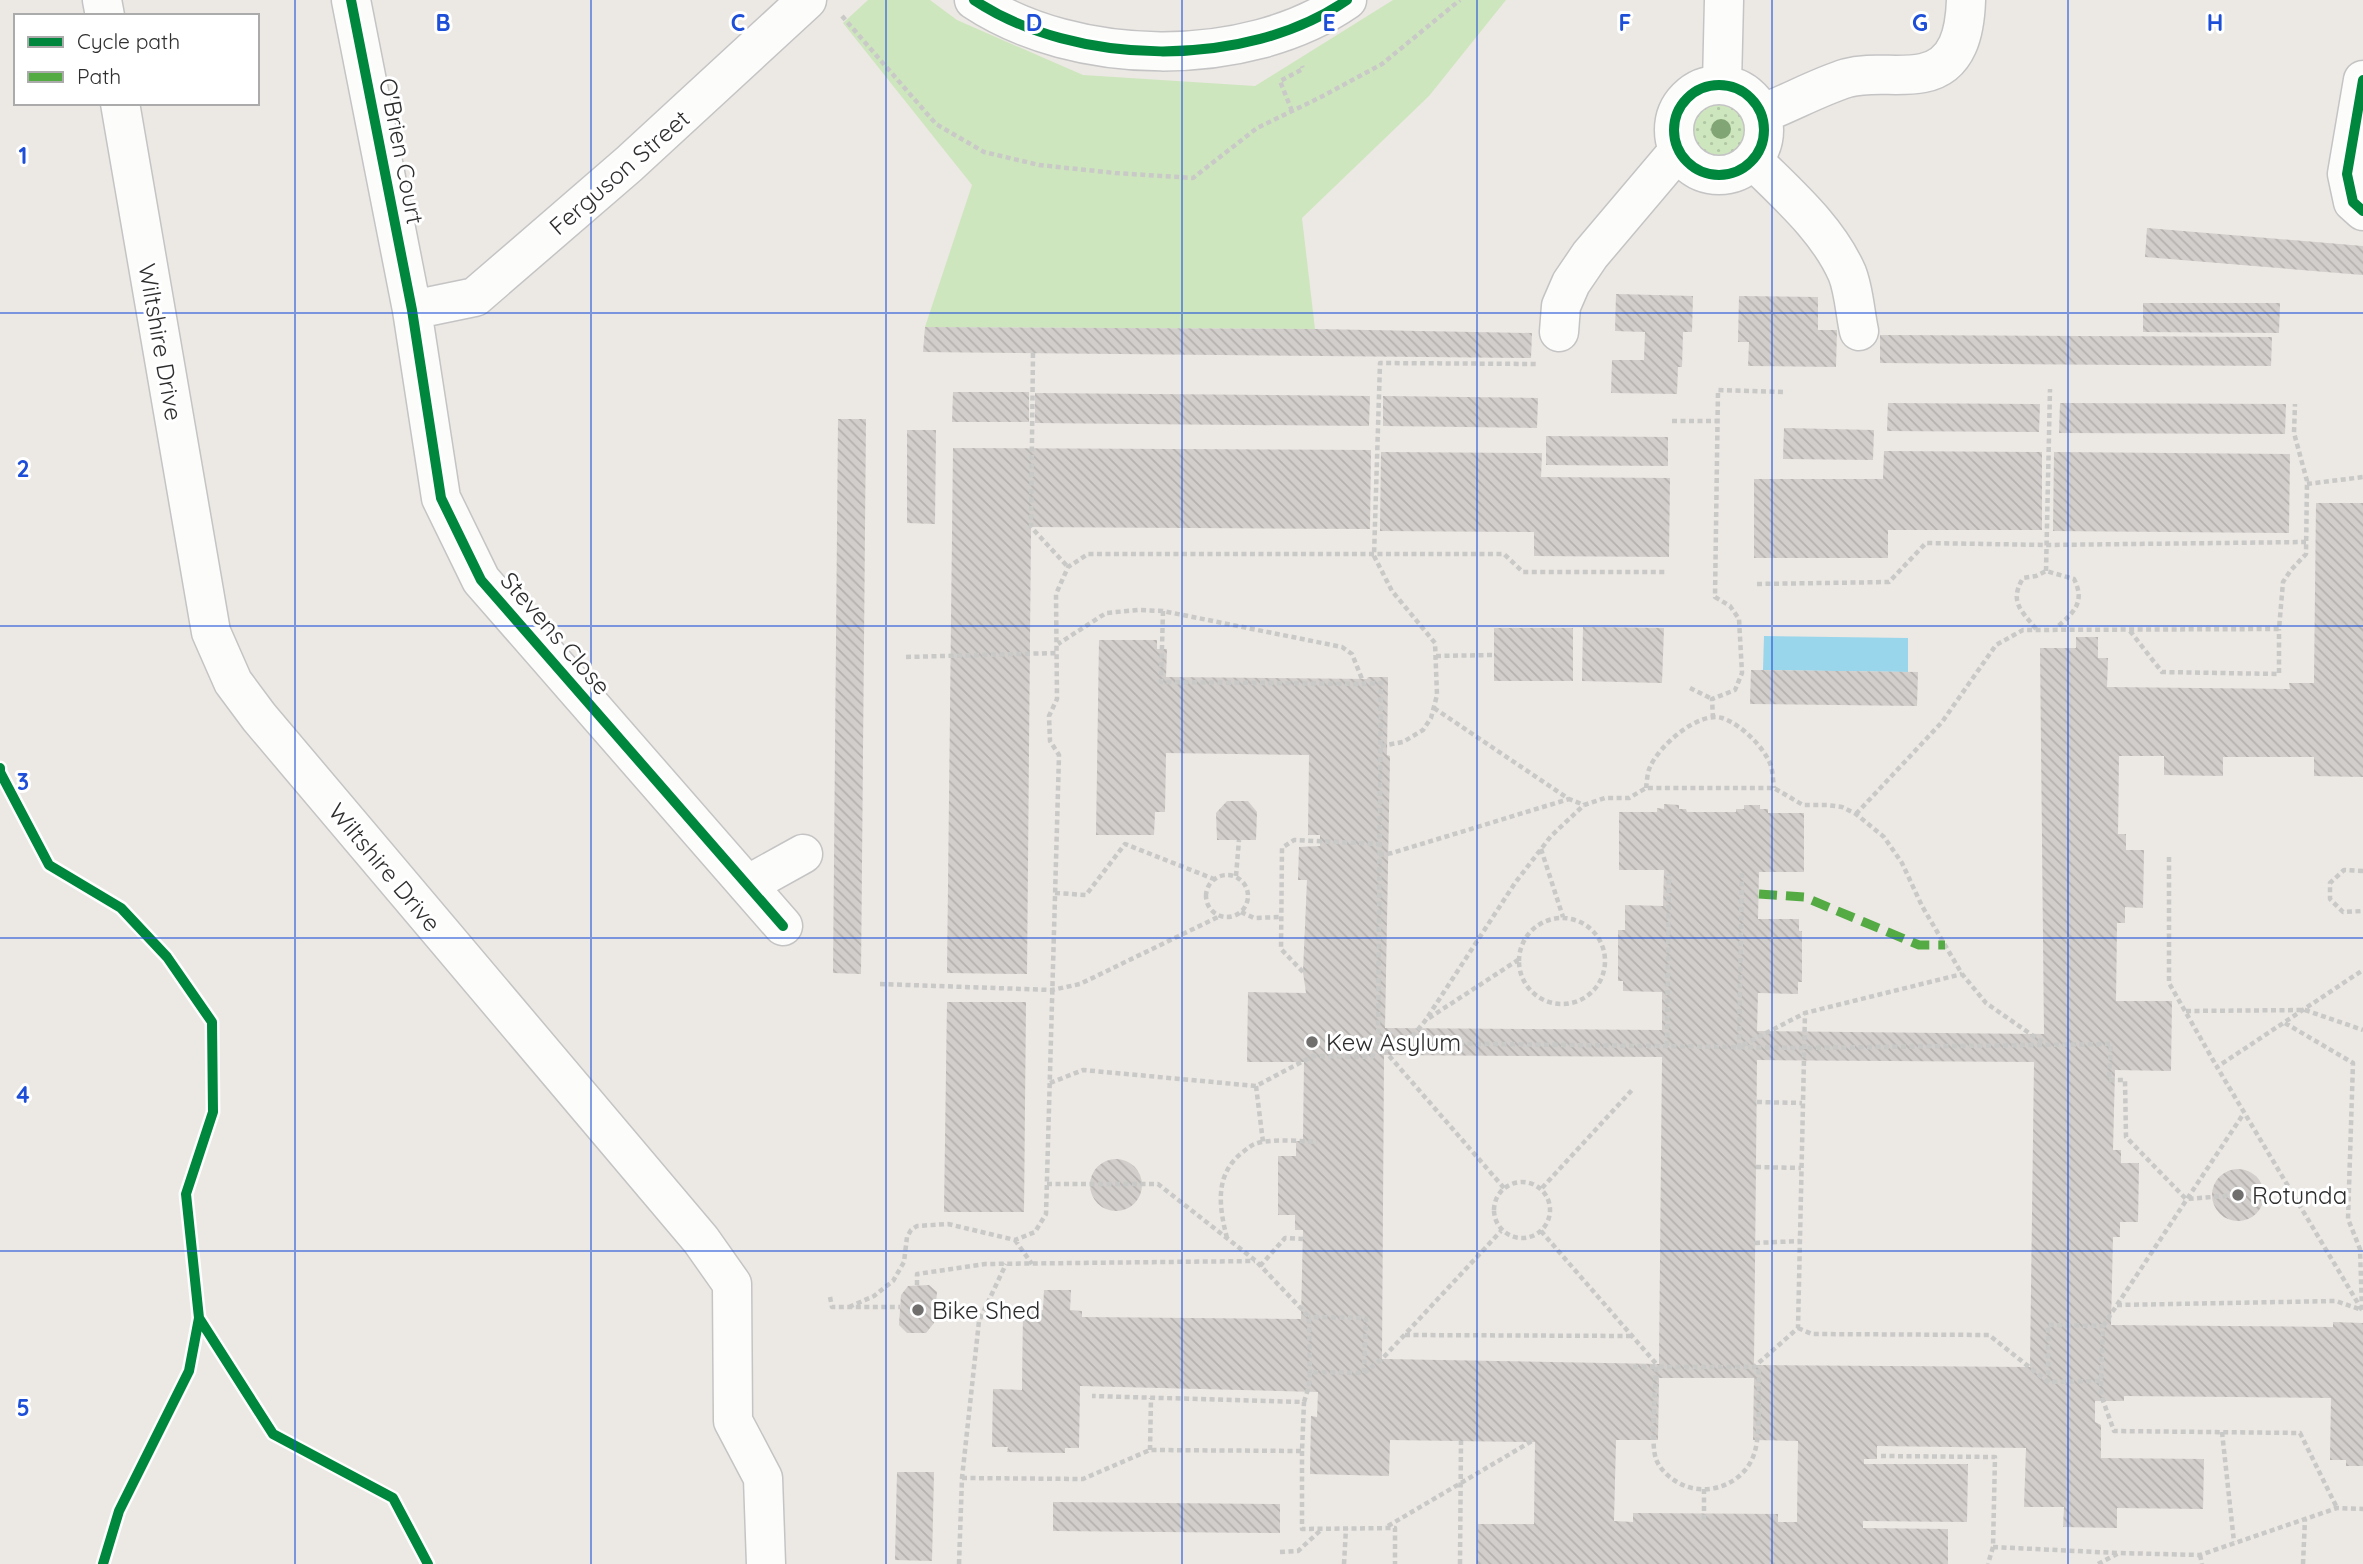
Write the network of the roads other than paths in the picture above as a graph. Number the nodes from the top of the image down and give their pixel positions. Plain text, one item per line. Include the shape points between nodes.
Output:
1 (351, 0) edge
2 (974, 0) edge
3 (1346, 0) edge
4 (1724, 0) edge
5 (1966, 0) edge
6 (821, 4) edge
7 (2363, 79) edge
8 (1722, 84) junction
9 (120, 105) edge
10 (1761, 114) junction
11 (1678, 151) junction
12 (1753, 160) junction
13 (2358, 206) edge
14 (412, 310) junction
15 (1859, 331) dead end
16 (1548, 342) road end
17 (803, 854) dead end
18 (747, 885) junction
19 (783, 926) dead end
20 (766, 1564) edge

1 - 14 street, O'Brien Court
2 - 3 street via 1058,38 1123,49 1175,50 1271,35
4 - 8 street
5 - 10 street via 1963,34 1944,63 1925,73 1847,79
6 - 14 street, Ferguson Street via 475,297
7 - 13 street via 2347,174
8 - 10 street via 1747,95
8 - 11 street via 1702,88 1676,113 1673,128
9 - 20 street, Wiltshire Drive via 211,632 233,682 701,1240 732,1284 733,1421 763,1478
10 - 12 street via 1764,138
11 - 12 street via 1694,169 1716,176 1740,170
11 - 16 street via 1590,255 1571,283
12 - 15 street via 1812,220 1835,251 1848,275
14 - 18 street, Stevens Close via 441,498 481,580
17 - 18 street
18 - 19 street, Stevens Close

